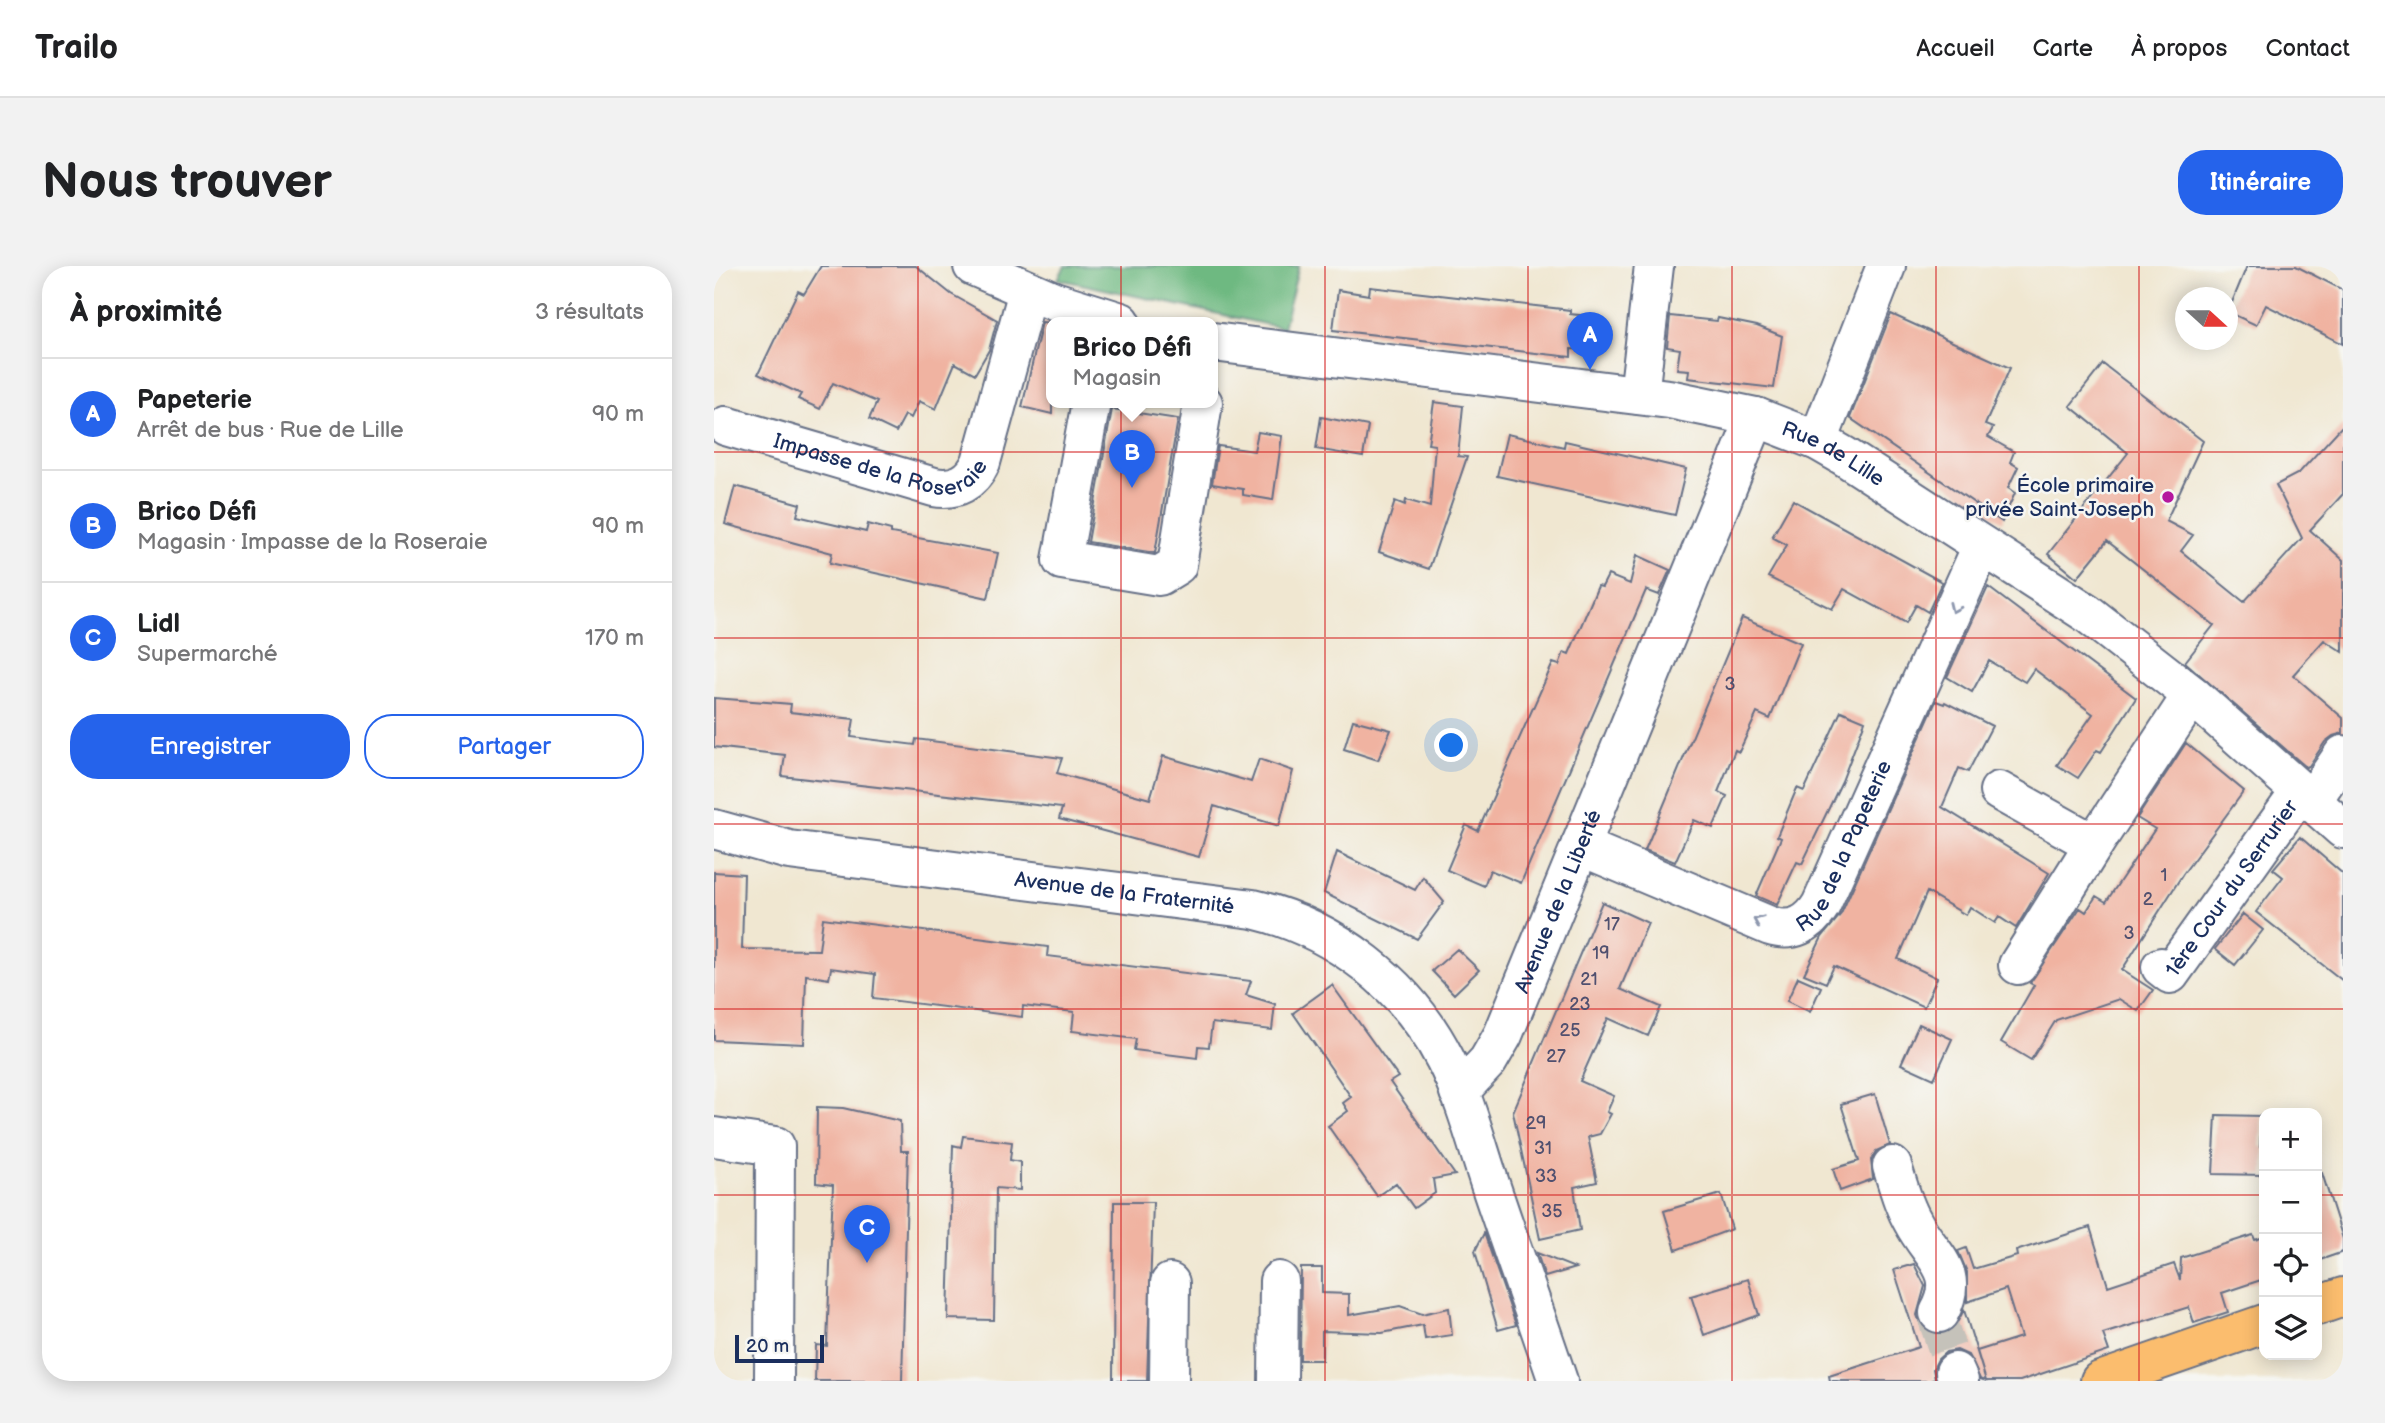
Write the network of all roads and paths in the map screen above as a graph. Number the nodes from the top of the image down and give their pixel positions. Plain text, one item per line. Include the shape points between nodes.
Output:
1 (973, 266) edge
2 (1886, 266) edge
3 (1648, 267) edge
4 (1028, 291) junction
5 (1099, 317) edge
6 (1218, 343) edge
7 (1639, 395) junction
8 (1090, 408) edge
9 (1200, 408) edge
10 (1756, 417) junction
11 (726, 426) dead end
12 (1818, 441) junction
13 (1982, 546) junction
14 (2192, 695) junction
15 (2343, 755) edge
16 (1999, 791) dead end
17 (2305, 797) junction
18 (714, 829) edge
19 (2343, 829) edge
20 (2094, 844) junction
21 (1580, 846) junction
22 (2018, 965) dead end
23 (2161, 967) dead end
24 (1460, 1093) junction
25 (714, 1137) edge
26 (1892, 1166) dead end
27 (1279, 1281) dead end
28 (1170, 1283) dead end
29 (2343, 1297) edge
30 (2322, 1304) edge
31 (1939, 1313) tunnel mouth
32 (2259, 1326) edge
33 (774, 1381) edge
34 (1169, 1381) edge
35 (1278, 1381) edge
36 (1558, 1381) edge
37 (2101, 1381) edge

1 - 4 street
2 - 12 street
3 - 7 street
4 - 5 street
4 - 11 street, Impasse de la Roseraie via 981,462 973,476 959,486 934,487
6 - 7 street, Rue de Lille
7 - 10 street, Rue de Lille
8 - 9 street via 1062,560 1159,576 1177,565
10 - 12 street, Rue de Lille
10 - 21 street, Avenue de la Liberté
12 - 13 street, Rue de Lille
13 - 14 street, Rue de Lille via 2087,613
13 -> 21 street, Rue de la Papeterie via 1821,905 1809,921 1789,929 1770,926
14 - 17 street, Rue de Lille
14 - 20 street
15 - 17 street
16 - 20 street
17 - 19 street, Rue de Lille
17 - 23 street, 1ère Cour du Serrurier via 2170,974
18 - 24 street, Avenue de la Fraternité via 789,850 1253,909 1284,917 1344,948 1402,997 1434,1039
20 - 22 street
21 - 24 street, Avenue de la Liberté via 1503,1035
24 - 36 street
25 - 33 street via 775,1146
26 - 31 street via 1912,1222 1947,1273 1948,1291
27 - 35 street
28 - 34 street
29 - 30 main road
32 - 37 main road

